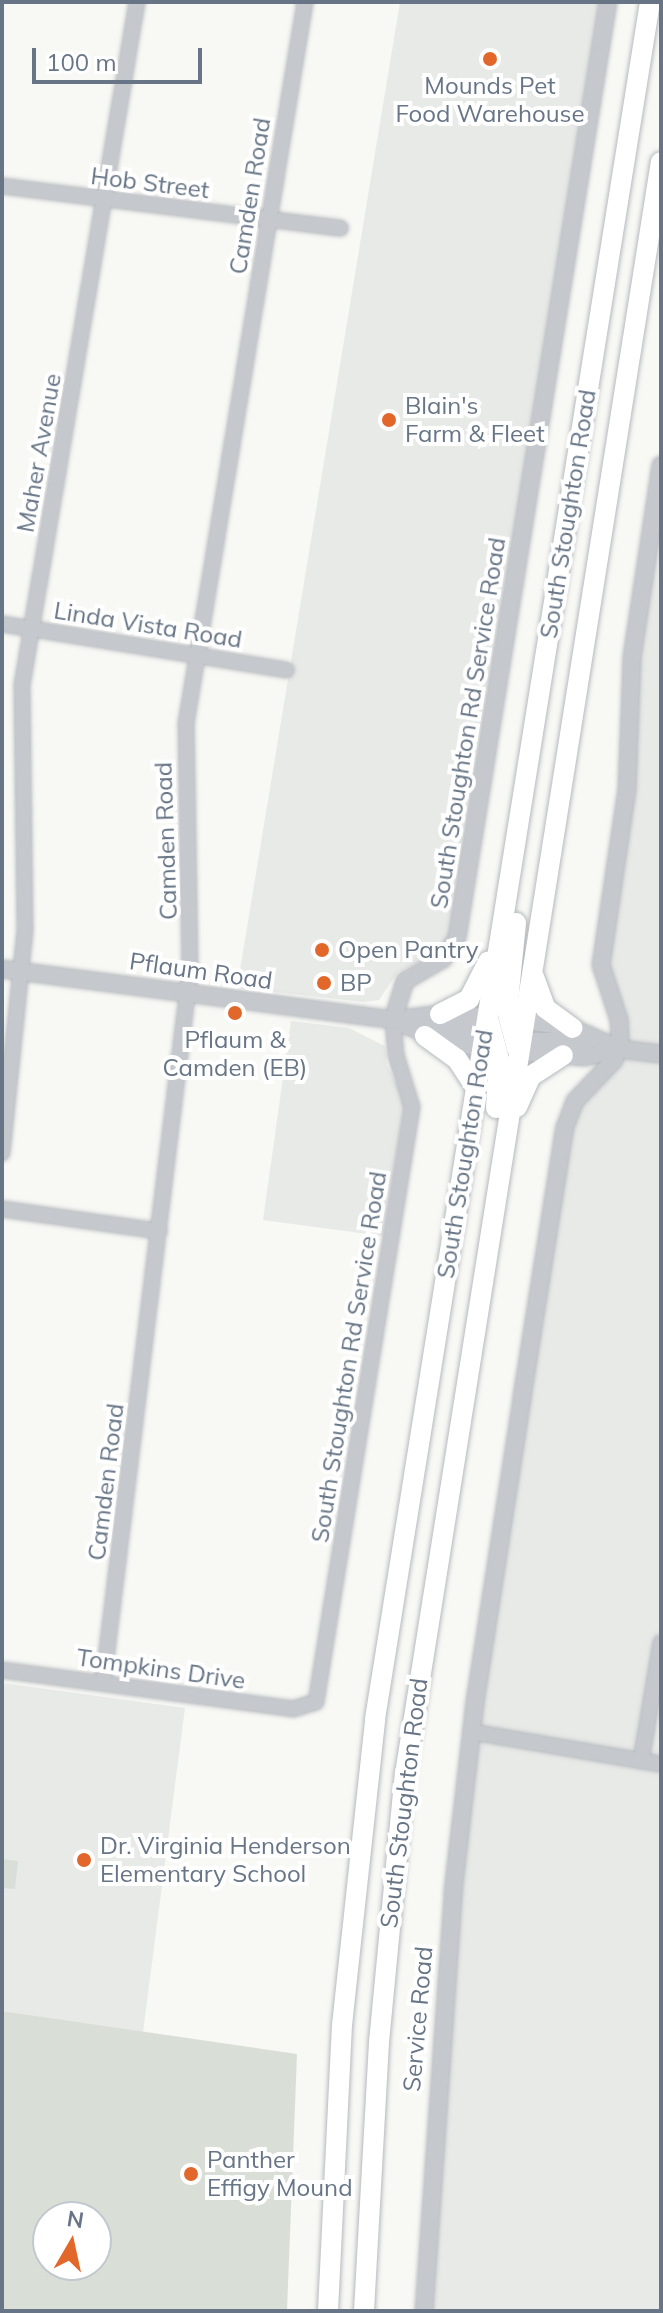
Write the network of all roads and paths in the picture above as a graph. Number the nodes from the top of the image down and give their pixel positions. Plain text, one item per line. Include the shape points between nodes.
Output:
1 (137, 2) edge
2 (305, 2) edge
3 (608, 2) edge
4 (650, 2) edge
5 (661, 162) edge
6 (2, 186) edge
7 (102, 198) junction
8 (268, 219) junction
9 (340, 228) dead end
10 (661, 465) edge
11 (2, 624) edge
12 (32, 628) junction
13 (196, 656) junction
14 (286, 670) dead end
15 (522, 803) junction
16 (499, 946) junction
17 (2, 969) edge
18 (22, 971) junction
19 (533, 973) junction
20 (188, 993) junction
21 (440, 1014) junction
22 (393, 1020) junction
23 (573, 1028) junction
24 (503, 1035) junction
25 (425, 1036) junction
26 (619, 1049) junction
27 (661, 1054) edge
28 (563, 1055) junction
29 (475, 1087) junction
30 (507, 1119) junction
31 (2, 1153) edge
32 (2, 1209) edge
33 (159, 1231) junction
34 (489, 1236) junction
35 (661, 1643) edge
36 (2, 1670) edge
37 (103, 1683) junction
38 (314, 1704) joint
39 (473, 1732) junction
40 (641, 1761) junction
41 (661, 1764) edge
42 (328, 2311) edge
43 (364, 2311) edge
44 (424, 2311) edge

1 - 7 street, Maher Avenue
2 - 8 street, Camden Road
3 - 22 street, South Stoughton Rd Service Road via 457,938 443,959 405,981
4 - 15 main road, South Stoughton Road
5 - 19 main road, South Stoughton Road
6 - 7 street, Hob Street
7 - 8 street, Hob Street
7 - 12 street, Maher Avenue
8 - 9 street, Hob Street
8 - 13 street, Camden Road
10 - 26 street via 630,679 627,788 601,965 619,1020
11 - 12 street, Linda Vista Road
12 - 13 street, Linda Vista Road
12 - 18 street, Maher Avenue via 20,726 25,820
13 - 14 street, Linda Vista Road
13 - 20 street, Camden Road via 184,740
15 - 16 main road, South Stoughton Road
15 - 24 main road via 523,866
16 - 21 main road via 474,993
16 - 24 main road, South Stoughton Road
17 - 18 street, Pflaum Road
18 - 20 street, Pflaum Road
18 - 31 street, Maher Avenue
19 - 23 main road via 545,1008
19 - 24 main road, South Stoughton Road
20 - 22 street, Pflaum Road
20 - 33 street, Camden Road
21 - 22 street, Pflaum Road
21 - 24 street, Pflaum Road
22 - 24 street via 426,1030
22 - 25 street, Pflaum Road
22 - 38 street, South Stoughton Rd Service Road via 396,1055 412,1107 323,1675
23 - 24 street, Pflaum Road
23 - 26 street, Pflaum Road
24 - 25 street, Pflaum Road
24 - 26 street via 572,1039
24 - 28 street, Pflaum Road
24 - 29 main road, South Stoughton Road
24 - 30 main road, South Stoughton Road
24 - 34 main road
25 - 29 main road via 457,1059
26 - 27 street, Pflaum Road
26 - 28 street, Pflaum Road via 602,1056
26 - 39 street via 575,1101 565,1127
28 - 30 main road via 531,1076
29 - 42 main road, South Stoughton Road via 364,1809 336,2108
30 - 34 main road, South Stoughton Road
32 - 33 street
33 - 37 street, Camden Road
34 - 43 main road, South Stoughton Road via 405,1774 379,2042
35 - 40 street
36 - 37 street, Tompkins Drive
37 - 38 street, Tompkins Drive via 293,1709
39 - 40 street
39 - 44 street, Service Road via 441,2020
40 - 41 street

